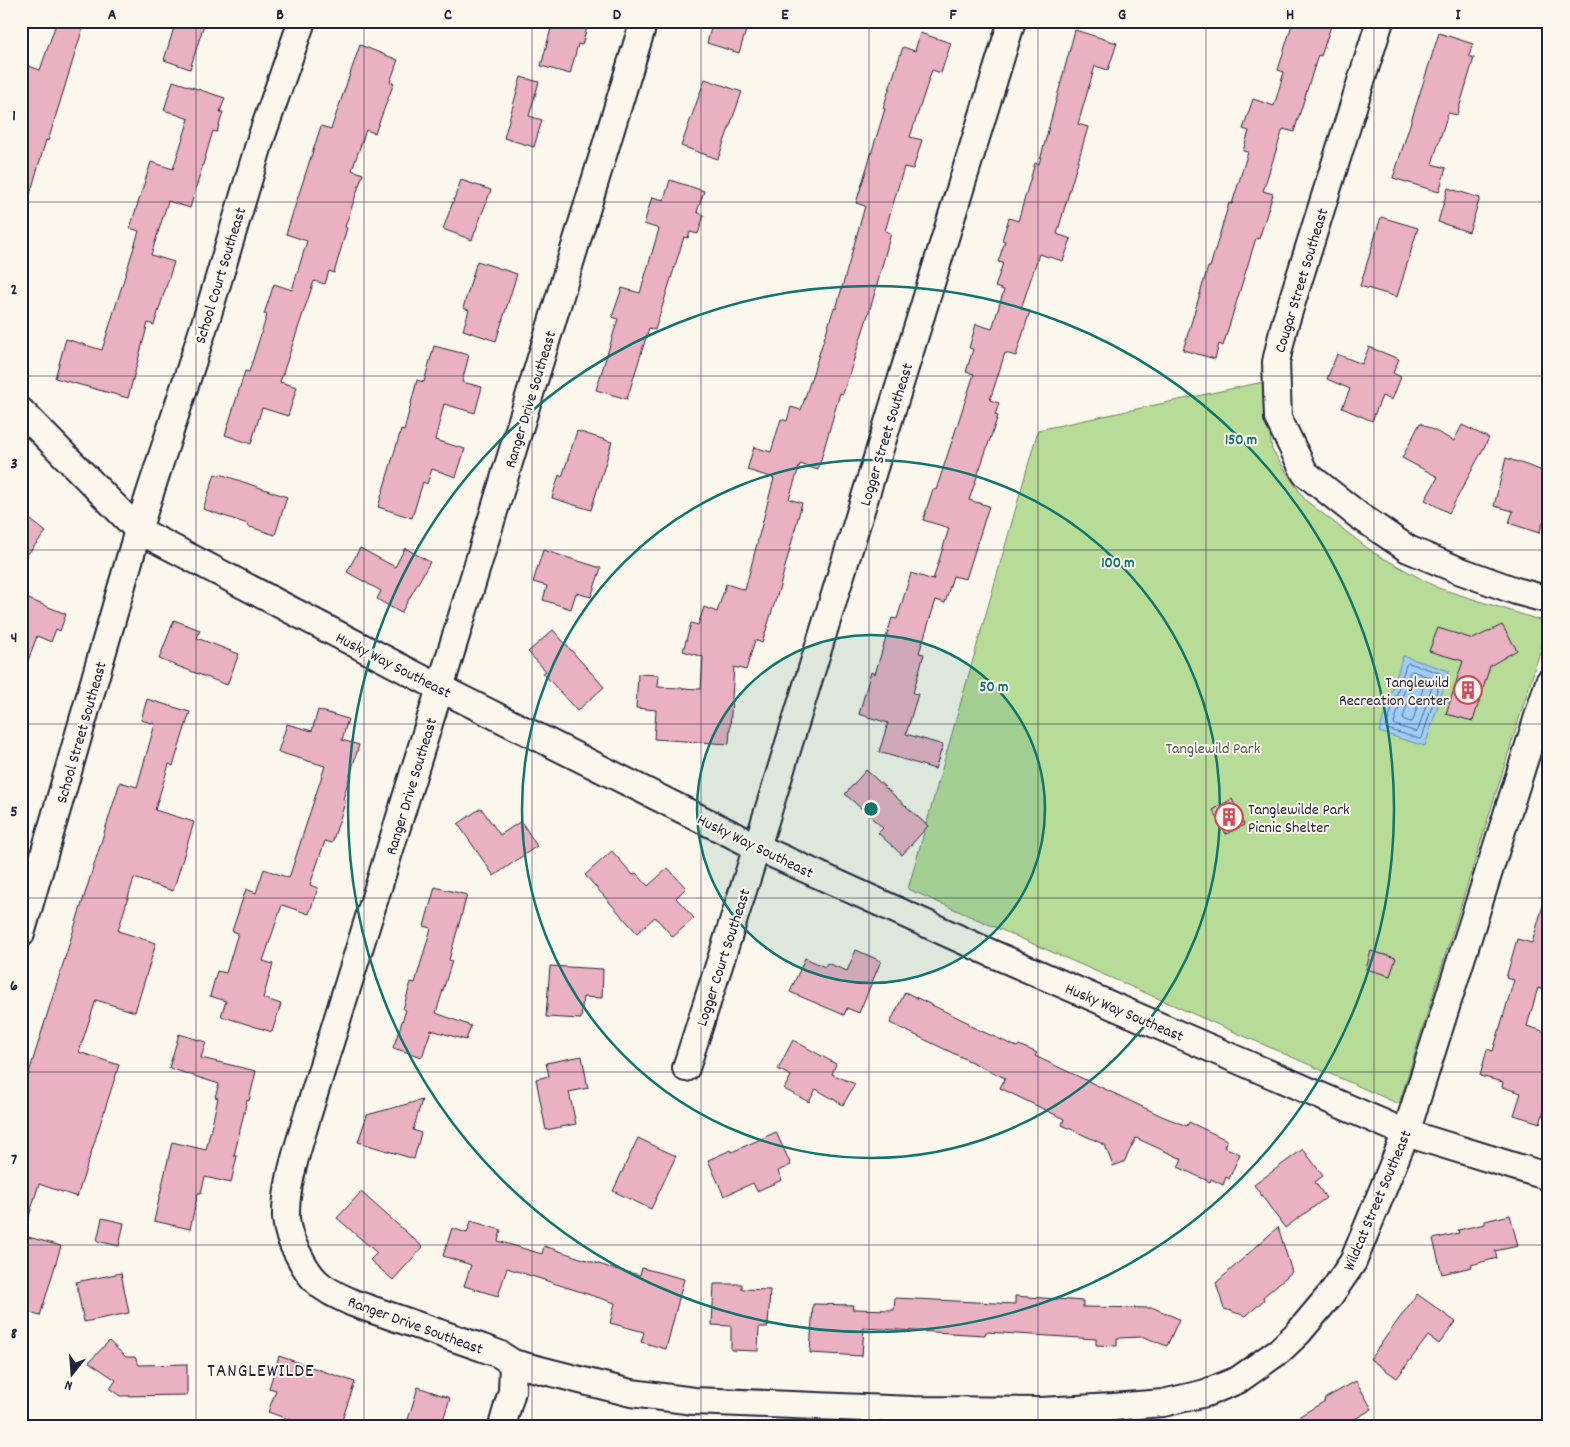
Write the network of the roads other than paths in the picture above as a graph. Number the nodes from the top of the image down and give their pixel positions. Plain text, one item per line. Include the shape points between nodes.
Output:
1 (302, 21) edge
2 (644, 21) edge
3 (1012, 21) edge
4 (1380, 21) edge
5 (21, 411) edge
6 (138, 530) junction
7 (1549, 600) edge
8 (1549, 682) edge
9 (440, 688) junction
10 (757, 847) junction
11 (21, 934) edge
12 (686, 1068) dead end
13 (1406, 1132) junction
14 (1549, 1177) edge
15 (513, 1363) junction
16 (502, 1426) edge

1 - 6 street, School Court Southeast via 261,138
2 - 9 street, Ranger Drive Southeast
3 - 10 street, Logger Street Southeast
4 - 7 street, Cougar Street Southeast via 1280,344 1276,362 1278,418 1305,473 1408,549 1516,591
5 - 6 street, Husky Way Southeast
6 - 9 street, Husky Way Southeast
6 - 11 street, School Street Southeast
8 - 13 street, Wildcat Street Southeast
9 - 10 street, Husky Way Southeast
9 - 15 street, Ranger Drive Southeast via 307,1117 291,1175 286,1220 303,1266 317,1283 372,1311 483,1348
10 - 12 street, Logger Court Southeast
10 - 13 street, Husky Way Southeast via 993,954
13 - 14 street, Husky Way Southeast
13 - 15 street, Wildcat Street Southeast via 1352,1262 1331,1294 1279,1351 1238,1380 1206,1393 1163,1403 1040,1411 802,1407 694,1401 631,1393
15 - 16 street via 512,1391

